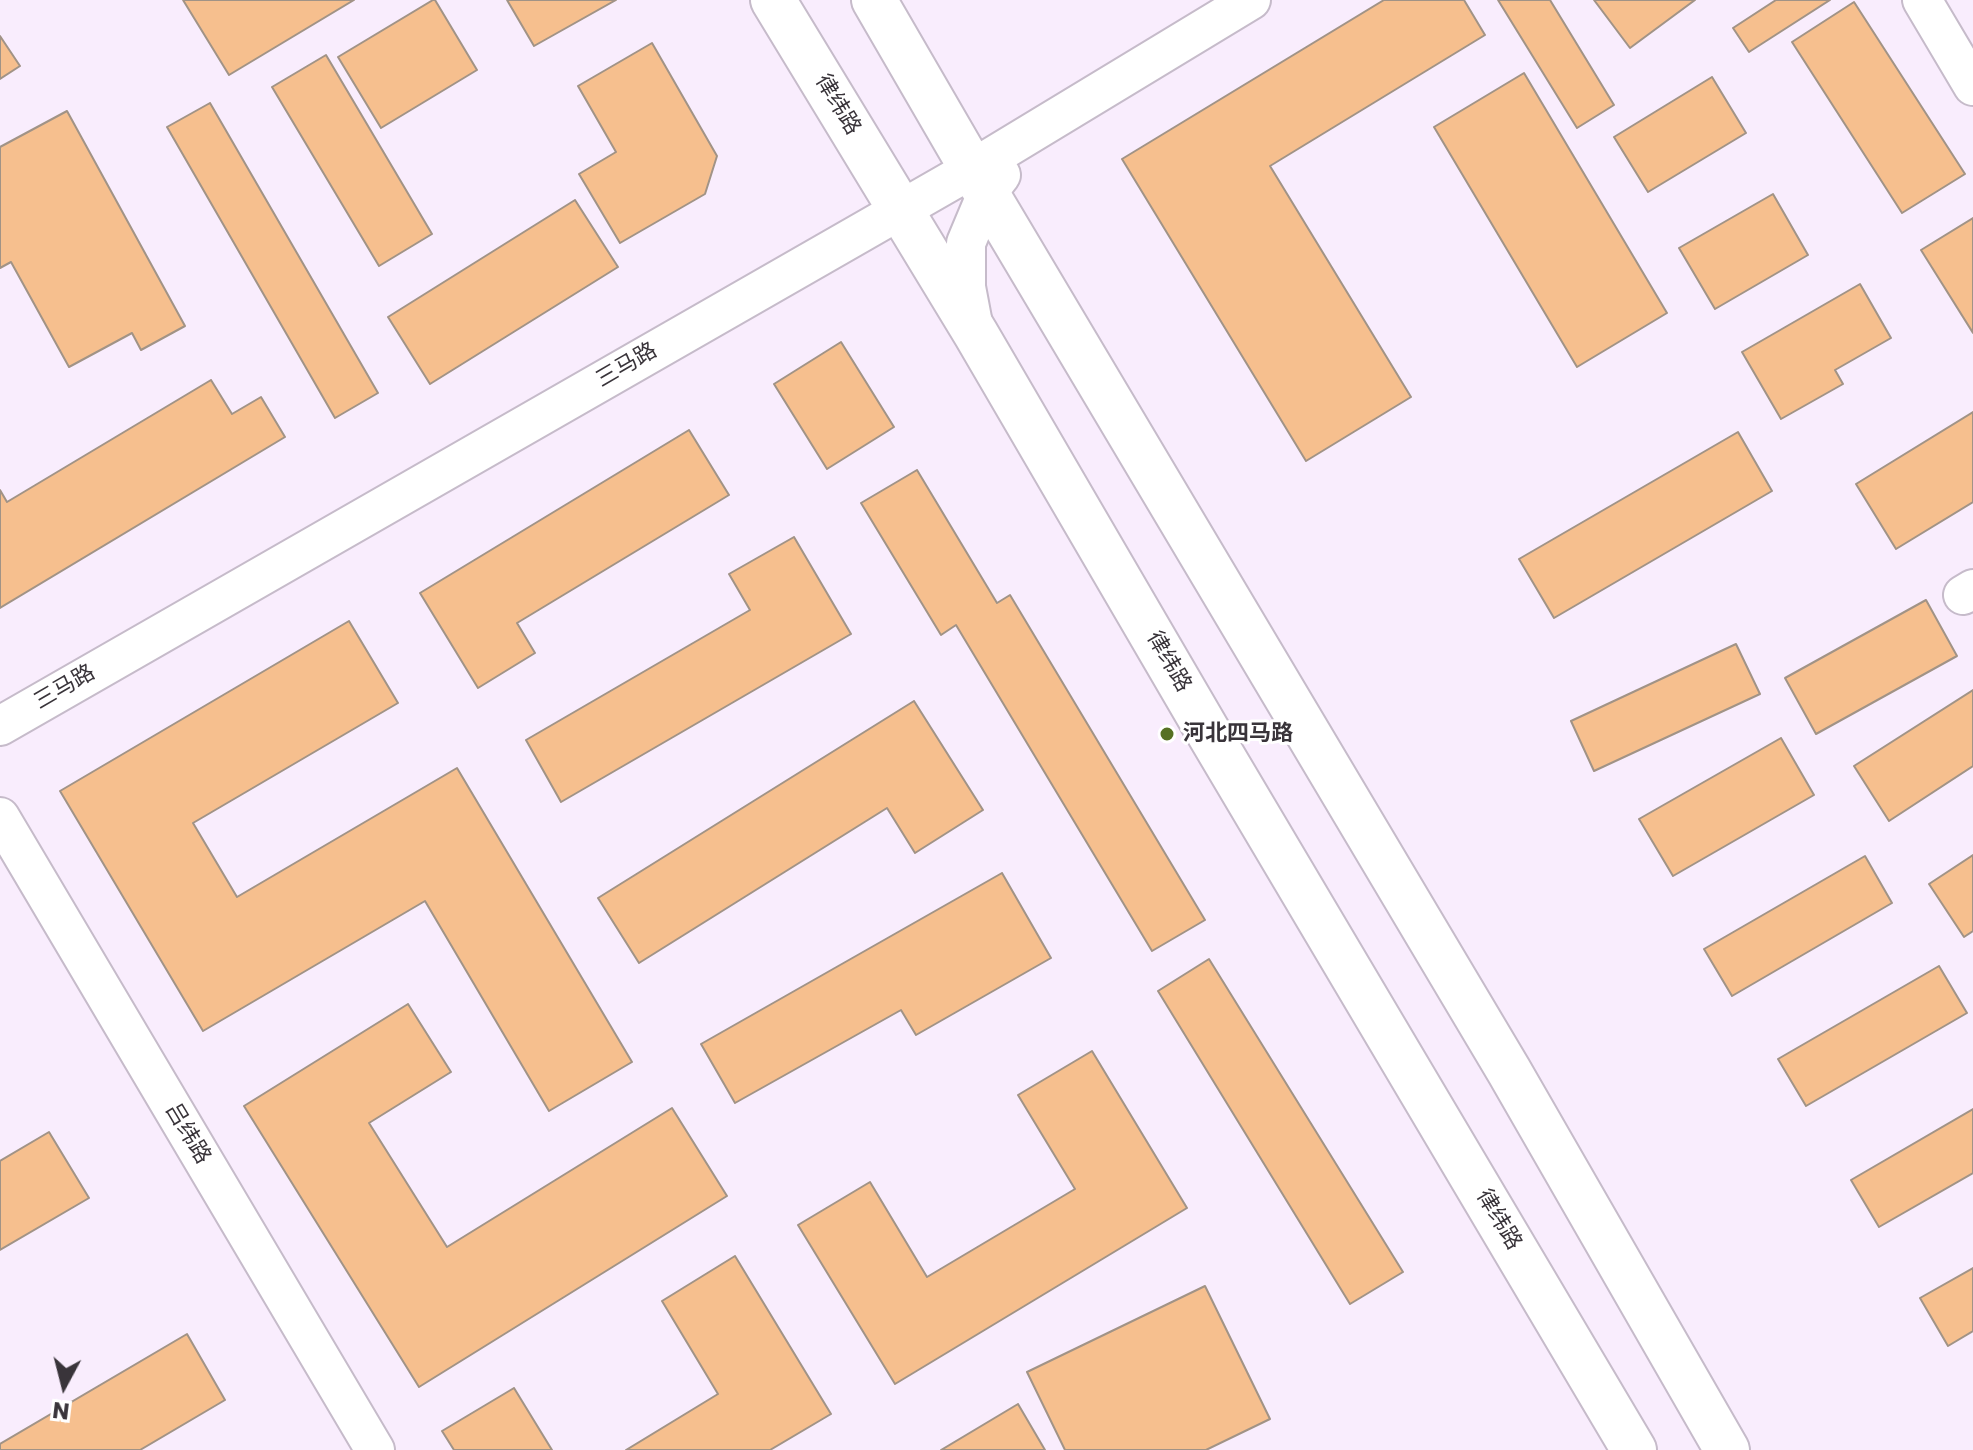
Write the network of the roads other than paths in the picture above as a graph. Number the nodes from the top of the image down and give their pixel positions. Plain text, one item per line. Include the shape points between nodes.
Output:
1 (773, 0) edge
2 (874, 0) edge
3 (1251, 0) edge
4 (1922, 0) edge
5 (1973, 86) edge
6 (979, 181) junction
7 (901, 210) junction
8 (976, 334) junction
9 (0, 726) edge
10 (0, 817) edge
11 (375, 1450) edge
12 (1634, 1450) edge
13 (1727, 1450) edge

1 - 7 main road, 律纬路
2 - 6 main road
3 - 6 street via 1076,106 1020,155
4 - 5 street
6 - 7 street, 三马路
6 - 8 street via 966,243 966,287
6 - 13 main road via 1509,1071
7 - 8 main road, 律纬路
7 - 9 street, 三马路
8 - 12 main road, 律纬路
10 - 11 street, 吕纬路

